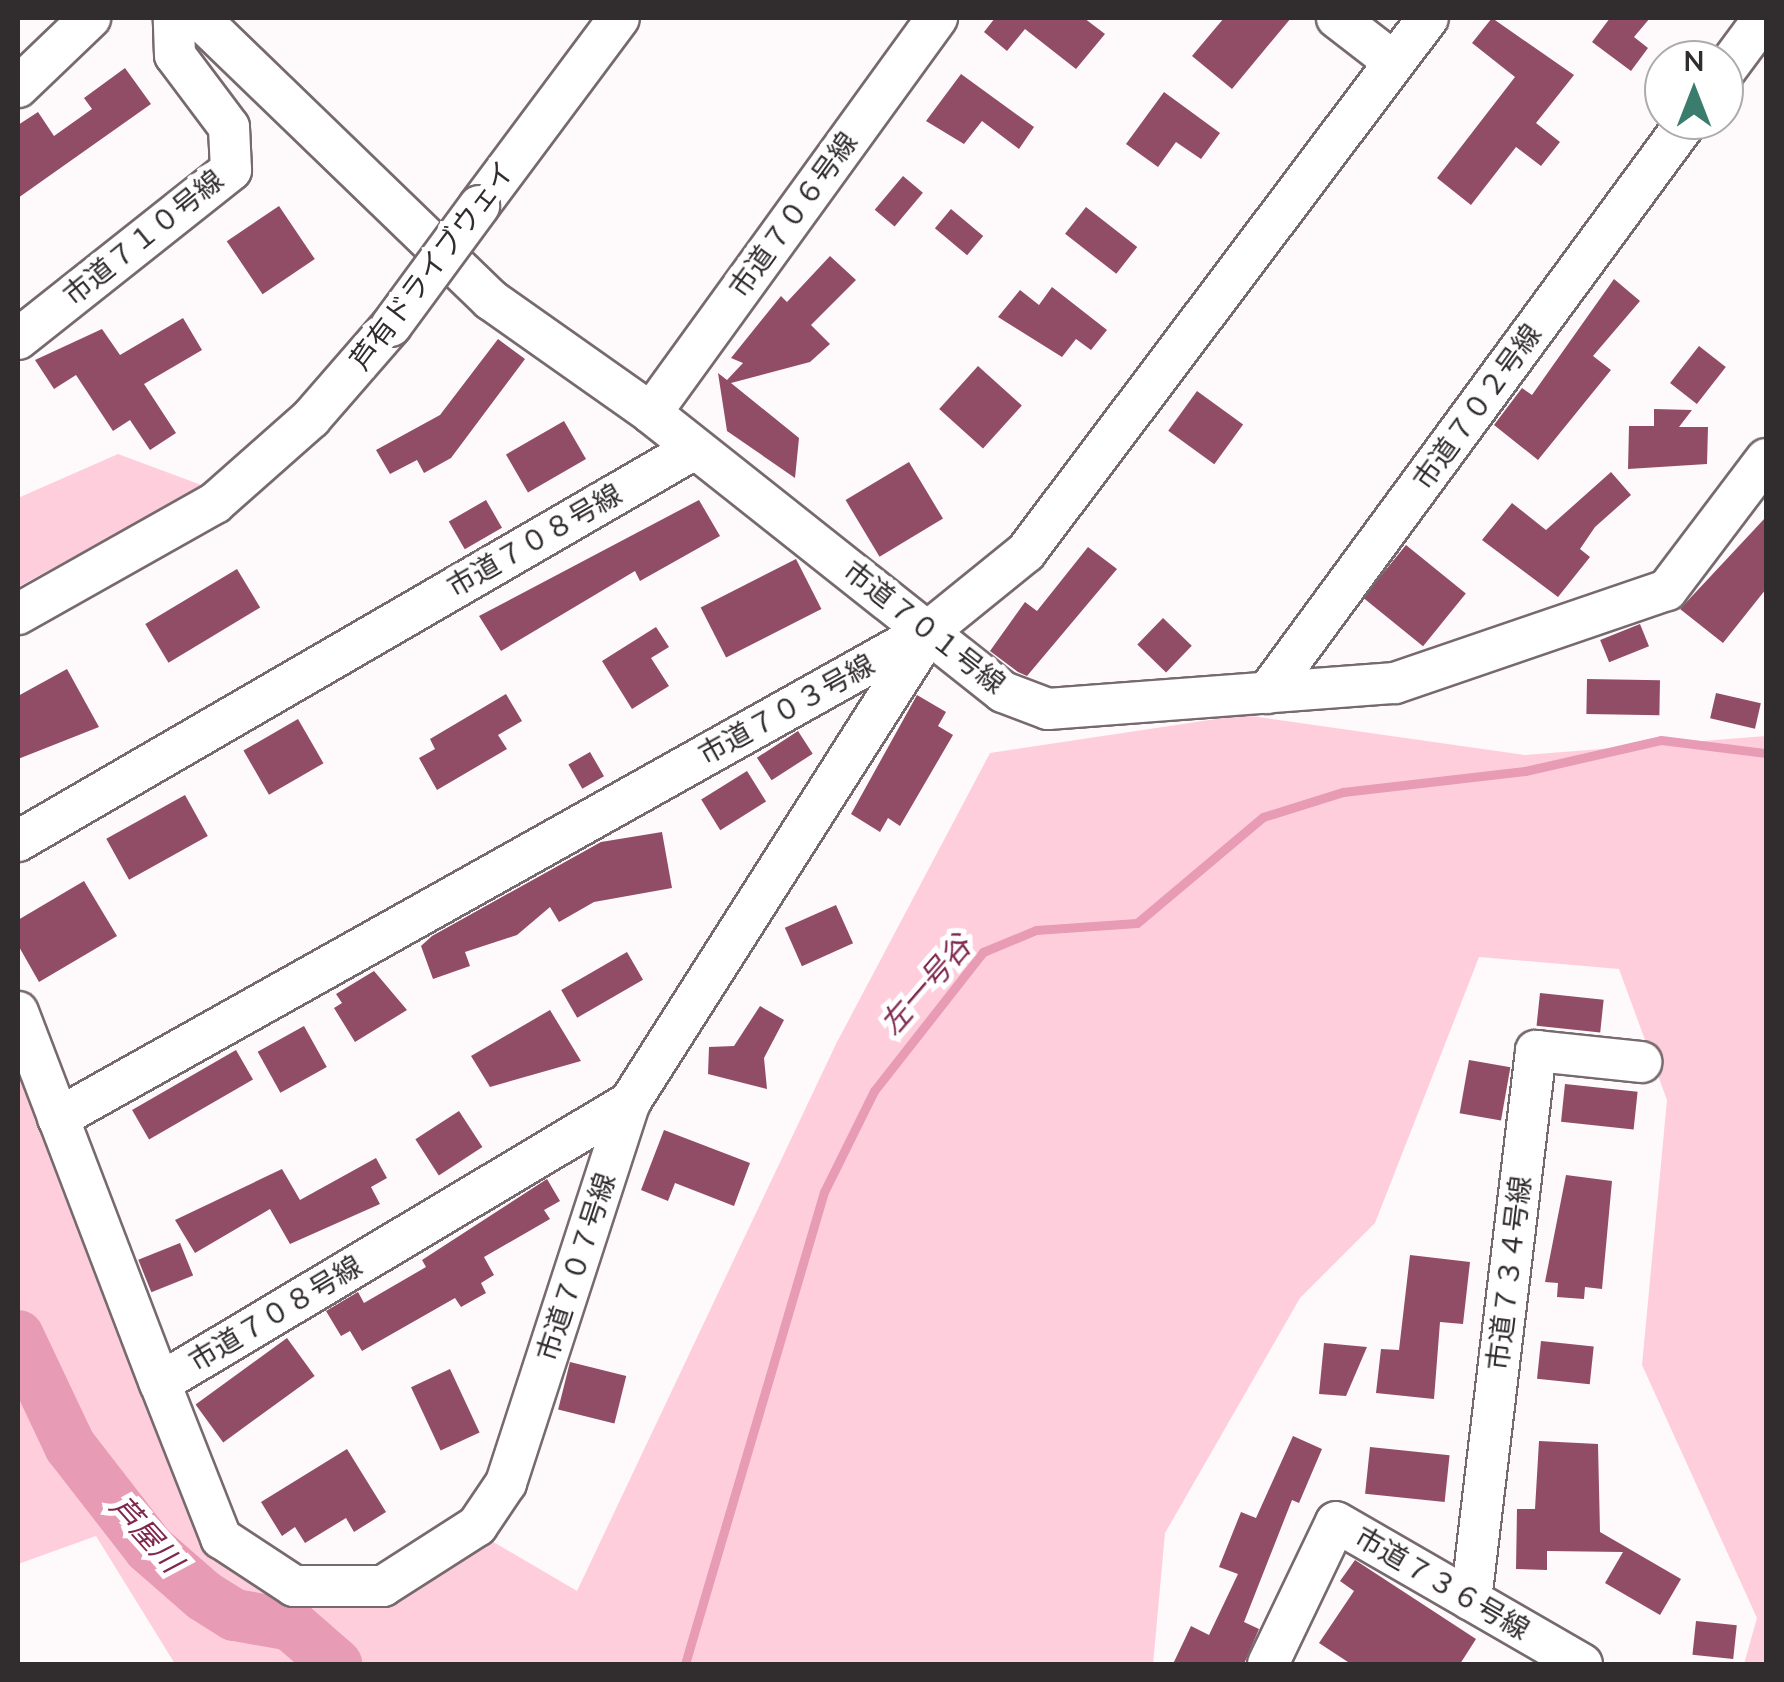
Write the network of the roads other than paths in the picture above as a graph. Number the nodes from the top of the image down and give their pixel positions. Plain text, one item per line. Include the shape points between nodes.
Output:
1 (90, 18) edge
2 (174, 18) edge
3 (199, 18) edge
4 (619, 18) edge
5 (936, 18) edge
6 (1337, 18) edge
7 (1428, 18) edge
8 (1764, 18) edge
9 (1744, 45) edge
10 (1394, 62) junction
11 (18, 87) edge
12 (1673, 140) edge
13 (18, 339) edge
14 (651, 413) junction
15 (689, 452) junction
16 (1766, 459) edge
17 (18, 614) edge
18 (931, 629) junction
19 (1267, 693) junction
20 (18, 841) edge
21 (18, 1012) edge
22 (1641, 1062) dead end
23 (630, 1102) junction
24 (58, 1118) junction
25 (160, 1383) junction
26 (1471, 1600) junction
27 (1268, 1664) edge
28 (1582, 1664) edge

1 - 11 street
2 - 13 street, 市道７１０号線 via 176,55 229,127 231,170
3 - 14 street, 市道７０１号線 via 491,300
4 - 17 street, 芦有ドライブウェイ, bridge via 391,326 310,418 215,503
5 - 14 street, 市道７０６号線
6 - 10 street
7 - 10 street, 市道７０３号線
8 - 9 street
10 - 18 street, 市道７０３号線 via 1026,552
12 - 19 street, 市道７０２号線
14 - 15 street, 市道７０１号線
15 - 18 street, 市道７０１号線
15 - 20 street, 市道７０８号線
16 - 19 street, 市道７０１号線 via 1667,590 1395,683
18 - 19 street, 市道７０１号線 via 1002,692 1048,708
18 - 23 street, 市道７０７号線
18 - 24 street, 市道７０３号線
21 - 24 street, 市道７０８号線
22 - 26 street, 市道７３４号線 via 1536,1051
23 - 25 street, 市道７０８号線
23 - 25 street, 市道７０７号線 via 506,1483 477,1526 383,1586 294,1586 220,1538
24 - 25 street, 市道７０８号線
26 - 27 street, 市道７３６号線 via 1336,1522
26 - 28 street, 市道７３６号線

